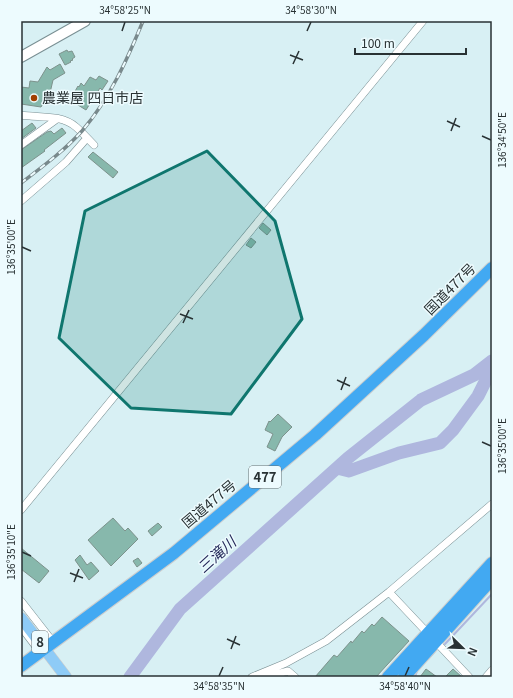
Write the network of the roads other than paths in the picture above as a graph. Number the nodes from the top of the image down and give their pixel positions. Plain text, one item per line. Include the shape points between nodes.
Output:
1 (85, 21) edge
2 (423, 21) edge
3 (21, 57) edge
4 (23, 117) edge
5 (56, 118) junction
6 (87, 138) junction
7 (21, 145) edge
8 (94, 145) dead end
9 (21, 201) edge
10 (492, 268) edge
11 (492, 504) edge
12 (21, 510) edge
13 (492, 563) edge
14 (492, 579) edge
15 (389, 592) junction
16 (21, 600) edge
17 (21, 618) edge
18 (21, 627) edge
19 (431, 637) junction
20 (46, 648) junction
21 (21, 666) edge
22 (492, 670) edge
23 (292, 675) edge
24 (66, 677) edge
25 (252, 677) edge
26 (266, 677) edge
27 (280, 677) edge
28 (388, 677) edge
29 (404, 677) edge
30 (469, 677) edge
31 (486, 677) edge

1 - 3 street
2 - 12 street
4 - 5 street
5 - 6 street via 75,126
5 - 7 street
6 - 8 street
6 - 9 street via 66,162
10 - 20 highway, 国道477号 / 477 via 424,335 315,435 174,553
11 - 15 street
13 - 19 highway
14 - 19 highway
15 - 19 street
15 - 25 street via 326,641
16 - 20 street
17 - 20 main road, 8
18 - 20 street
19 - 28 highway
19 - 29 highway
19 - 30 street
20 - 21 highway, 国道477号 / 477
20 - 24 main road, 8
22 - 31 street
23 - 26 street via 288,671
23 - 27 street

